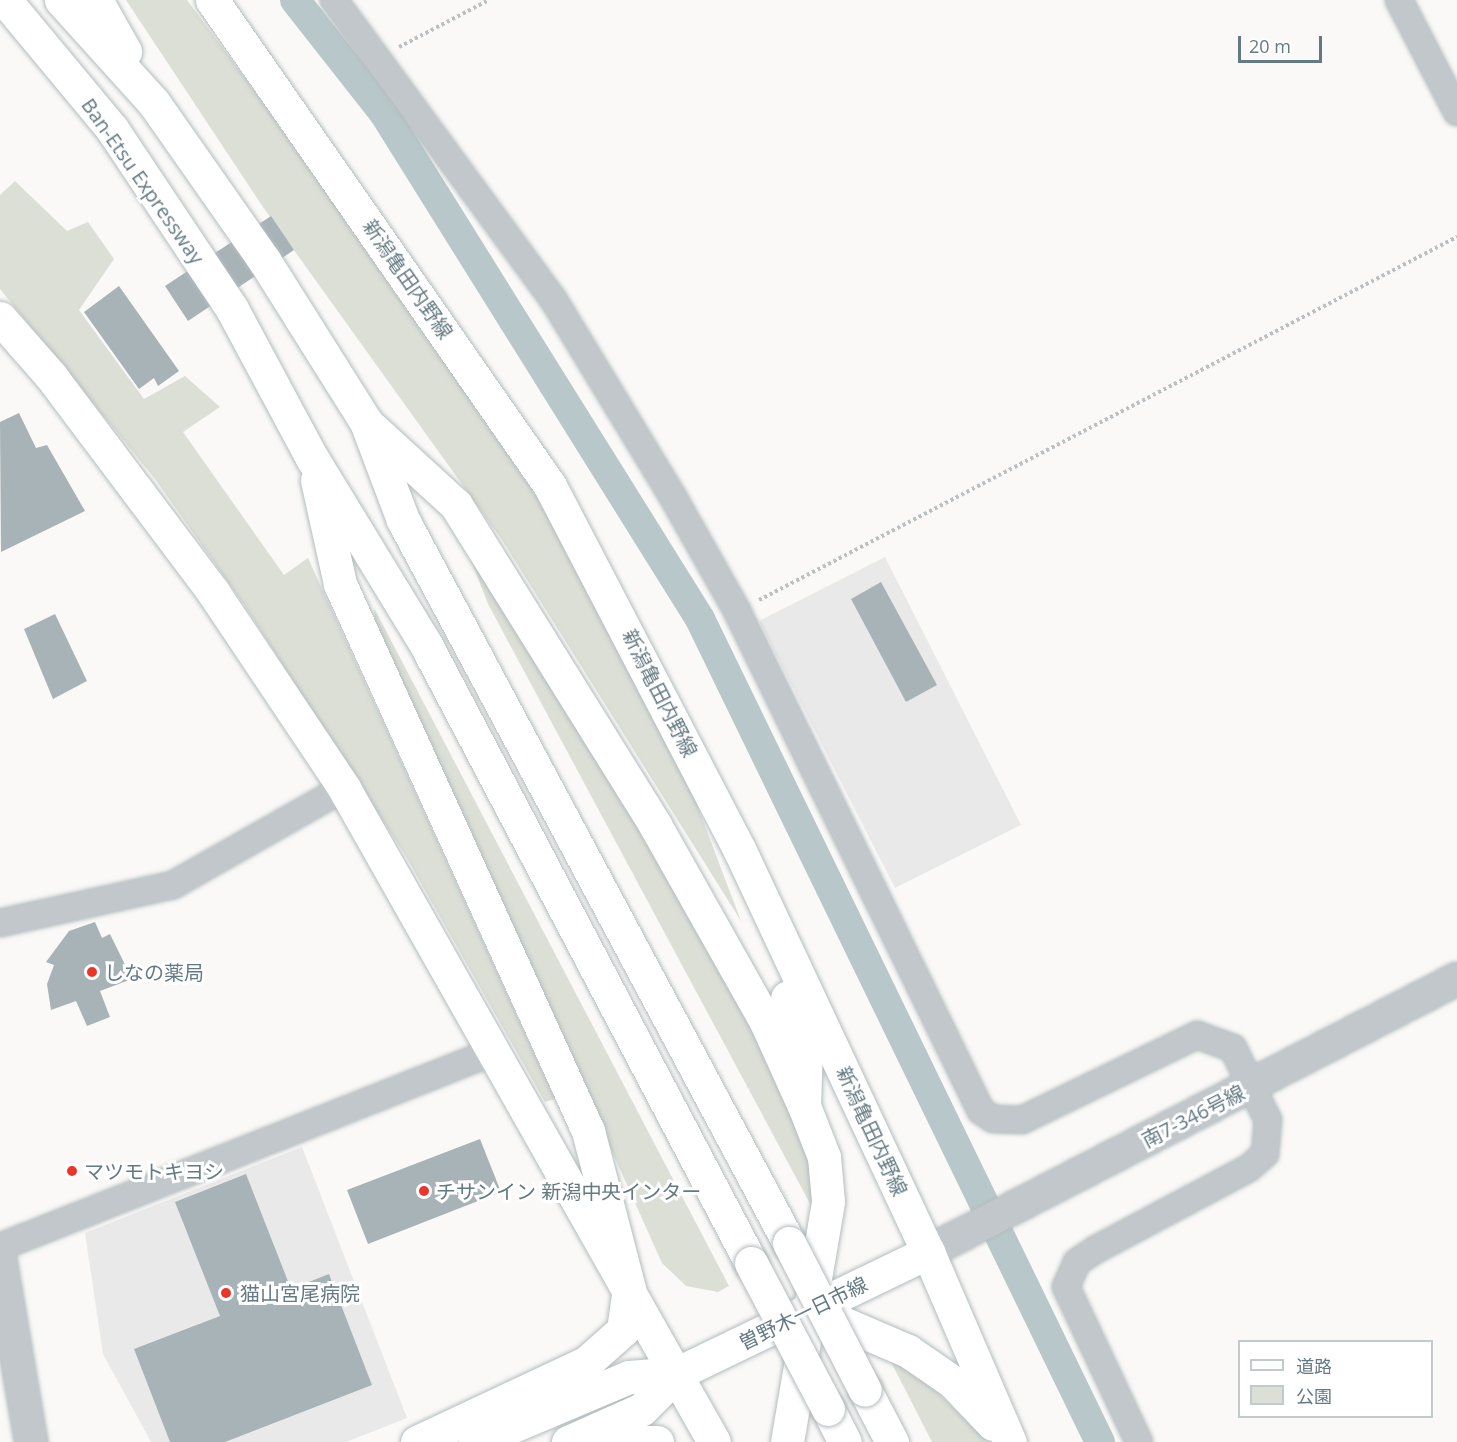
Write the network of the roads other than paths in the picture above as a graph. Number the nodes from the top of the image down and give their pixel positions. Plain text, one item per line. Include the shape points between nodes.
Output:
1 (5, 0) edge
2 (61, 0) edge
3 (96, 0) edge
4 (212, 0) edge
5 (334, 0) edge
6 (1399, 0) edge
7 (154, 103) junction
8 (1457, 112) edge
9 (0, 318) edge
10 (366, 422) junction
11 (312, 458) junction
12 (699, 769) junction
13 (344, 788) junction
14 (0, 923) edge
15 (1457, 979) edge
16 (495, 1051) junction
17 (1253, 1085) junction
18 (804, 1106) junction
19 (0, 1247) edge
20 (928, 1252) junction
21 (0, 1258) edge
22 (629, 1288) junction
23 (810, 1309) junction
24 (678, 1373) junction
25 (31, 1442) edge
26 (417, 1442) edge
27 (475, 1442) edge
28 (568, 1442) edge
29 (610, 1442) edge
30 (657, 1442) edge
31 (714, 1442) edge
32 (787, 1442) edge
33 (845, 1442) edge
34 (892, 1442) edge
35 (1009, 1442) edge
36 (1139, 1442) edge

1 - 11 main road, Ban-Etsu Expressway via 111,129 232,309
2 - 7 main road
3 - 7 main road
4 - 12 main road, 新潟亀田内野線 via 550,486
5 - 17 street via 553,299 737,611 981,1111 993,1119 1022,1119 1197,1035 1233,1047
6 - 8 street
7 - 10 main road via 264,260
9 - 13 main road via 51,376 213,592
10 - 18 main road via 456,505 655,825 766,1022
10 - 34 main road, bridge via 403,520
11 - 22 main road via 340,584 588,1131
11 - 33 main road, bridge via 431,654
12 - 18 main road via 801,1029
12 - 20 main road, 新潟亀田内野線
13 - 14 street via 173,885
13 - 16 main road
15 - 17 street, 南7-346号線
16 - 19 street
16 - 22 main road
17 - 20 street, 南7-346号線
17 - 36 street via 1268,1120 1265,1154 1249,1168 1095,1250 1070,1273 1066,1287 1071,1303
18 - 23 main road via 828,1180 825,1231
20 - 23 main road, 曽野木一日市線
20 - 35 main road, 新潟亀田内野線
21 - 25 street
22 - 24 main road
22 - 26 main road via 623,1330 600,1353 562,1377
23 - 24 main road, 曽野木一日市線
23 - 32 main road
23 - 35 main road via 909,1351 953,1382
24 - 27 main road, 曽野木一日市線 via 629,1377
24 - 28 main road, 曽野木一日市線 via 642,1409
24 - 31 main road
29 - 30 main road

